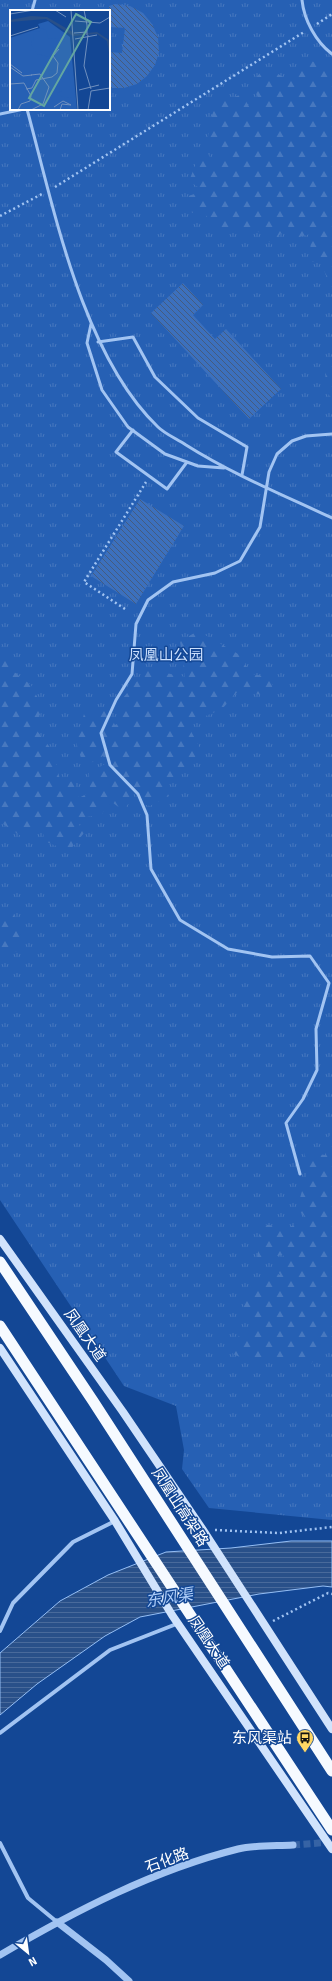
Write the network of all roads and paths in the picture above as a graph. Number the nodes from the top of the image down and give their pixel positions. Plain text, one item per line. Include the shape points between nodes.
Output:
1 (35, 0) edge
2 (302, 0) edge
3 (32, 10) edge
4 (332, 14) edge
5 (311, 27) junction
6 (332, 54) edge
7 (19, 110) edge
8 (27, 110) edge
9 (0, 114) edge
10 (49, 191) junction
11 (0, 216) edge
12 (91, 323) junction
13 (98, 342) junction
14 (133, 430) junction
15 (332, 434) edge
16 (188, 462) junction
17 (225, 468) junction
18 (242, 475) junction
19 (150, 476) junction
20 (332, 518) edge
21 (125, 609) dead end
22 (300, 1174) dead end
23 (0, 1239) edge
24 (0, 1262) edge
25 (0, 1326) edge
26 (0, 1348) edge
27 (115, 1521) junction
28 (332, 1527) edge
29 (203, 1530) junction
30 (332, 1594) edge
31 (179, 1622) junction
32 (265, 1626) junction
33 (0, 1631) edge
34 (332, 1729) edge
35 (0, 1733) edge
36 (332, 1771) edge
37 (332, 1830) edge
38 (0, 1843) edge
39 (293, 1845) tunnel mouth
40 (332, 1849) edge
41 (57, 1922) junction
42 (0, 1955) edge
43 (129, 1981) edge

1 - 3 lane
2 - 5 lane
4 - 5 path
5 - 6 lane via 324,48
5 - 10 path
7 - 9 lane
8 - 10 lane
10 - 11 path
10 - 12 lane via 69,261
12 - 13 lane
12 - 14 lane via 87,343 102,390 128,427
13 - 17 lane via 126,389 158,428
13 - 18 lane via 133,337 155,378 198,418 247,447
14 - 16 lane via 165,454
14 - 19 lane via 116,452
15 - 22 lane via 306,436 292,441 278,454 269,472 260,527 240,561 215,573 173,582 148,600 136,624 132,674 116,700 102,733 110,765 138,794 147,815 150,869 180,920 228,949 272,957 310,956 328,983 316,1029 317,1070 303,1099 286,1123
16 - 17 lane via 198,466
16 - 19 lane via 167,489
17 - 18 lane
18 - 20 lane
19 - 21 path via 84,582
23 - 29 main road, 凤凰大道
24 - 36 highway, 凤凰山高架路
25 - 37 highway
26 - 27 main road, 凤凰大道
27 - 31 main road, 凤凰大道 via 172,1615
27 - 33 street via 73,1542 14,1603
28 - 29 path via 279,1532
29 - 32 main road, 凤凰大道
30 - 32 path via 328,1593
31 - 35 street via 110,1650
31 - 40 main road, 凤凰大道
32 - 34 main road, 凤凰大道
38 - 41 street via 28,1898
39 - 41 street, 石化路 via 240,1849 164,1873
41 - 42 street, 石化路
41 - 43 street

